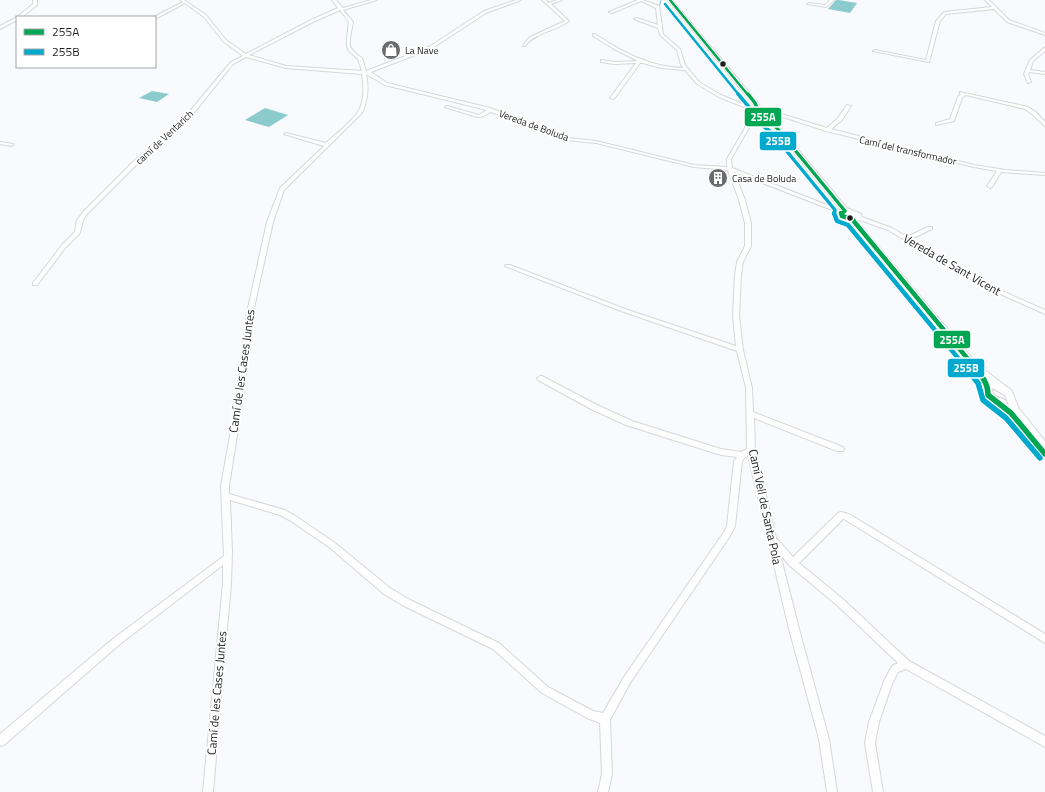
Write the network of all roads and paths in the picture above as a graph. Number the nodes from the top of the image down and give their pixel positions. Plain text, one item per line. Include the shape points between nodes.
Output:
1 (35, 0) edge
2 (334, 0) edge
3 (375, 0) edge
4 (519, 0) edge
5 (544, 0) edge
6 (560, 0) edge
7 (640, 0) edge
8 (672, 0) edge
9 (832, 0) edge
10 (987, 0) edge
11 (183, 1) edge
12 (548, 4) junction
13 (809, 4) dead end
14 (341, 8) junction
15 (994, 8) junction
16 (611, 12) dead end
17 (21, 16) edge
18 (156, 17) edge
19 (636, 19) dead end
20 (16, 20) edge
21 (660, 27) junction
22 (0, 28) edge
23 (1045, 34) edge
24 (594, 35) dead end
25 (524, 45) dead end
26 (1045, 49) edge
27 (874, 51) dead end
28 (246, 55) junction
29 (602, 61) dead end
30 (639, 62) junction
31 (644, 62) junction
32 (686, 69) junction
33 (1028, 71) junction
34 (364, 73) junction
35 (1045, 73) edge
36 (1030, 82) dead end
37 (612, 98) dead end
38 (849, 106) dead end
39 (448, 107) dead end
40 (492, 110) junction
41 (750, 113) junction
42 (765, 114) junction
43 (938, 124) dead end
44 (1045, 125) edge
45 (828, 130) junction
46 (286, 134) dead end
47 (0, 143) edge
48 (11, 144) dead end
49 (327, 145) junction
50 (730, 169) junction
51 (1000, 170) junction
52 (1045, 174) edge
53 (990, 186) dead end
54 (845, 211) junction
55 (855, 219) junction
56 (930, 228) dead end
57 (908, 238) junction
58 (508, 266) dead end
59 (35, 284) dead end
60 (1045, 312) edge
61 (740, 350) junction
62 (540, 378) dead end
63 (988, 388) junction
64 (1001, 388) junction
65 (1011, 400) junction
66 (996, 401) junction
67 (751, 414) junction
68 (1045, 448) edge
69 (840, 449) dead end
70 (751, 450) junction
71 (1045, 454) edge
72 (742, 455) junction
73 (226, 496) junction
74 (771, 538) junction
75 (228, 557) junction
76 (793, 563) junction
77 (1045, 639) edge
78 (906, 664) junction
79 (605, 719) junction
80 (0, 741) edge
81 (1045, 742) edge
82 (208, 792) edge
83 (603, 792) edge
84 (832, 792) edge
85 (878, 792) edge

1 - 17 main road via 32,8
2 - 14 street, Camí de les Cases Juntes
3 - 14 street, camí de Ventarich
4 - 34 street via 485,12 430,48
5 - 12 street
6 - 12 street
7 - 16 street
7 - 21 street via 658,7
8 - 42 main road
9 - 13 street via 826,6
10 - 15 street
11 - 18 street
11 - 28 street via 205,16 225,41
12 - 25 street via 567,21 526,40
14 - 28 street, camí de Ventarich
14 - 34 street, Camí de les Cases Juntes via 351,22 349,51 360,58
15 - 23 street via 1008,22
15 - 27 street via 945,13 938,21 928,61
19 - 21 street
20 - 22 main road
21 - 32 street via 665,38 679,50
24 - 31 street
26 - 33 street via 1031,61
28 - 34 street via 286,67
28 - 59 street, camí de Ventarich via 232,63 188,117 134,164 85,213 80,220 78,232
29 - 30 street
30 - 31 street
30 - 37 street
31 - 32 street via 672,70
32 - 41 street via 695,80 709,90 748,107
33 - 35 street
33 - 36 street via 1026,74
34 - 40 street, Vereda de Boluda via 369,73 386,84
34 - 49 street, Camí de les Cases Juntes via 366,103 360,113
38 - 45 street
39 - 40 street via 479,116
40 - 50 street, Vereda de Boluda via 567,139 596,142 694,166
41 - 42 street, Camí del transformador
41 - 50 street via 751,120 729,159
42 - 45 street, Camí del transformador
42 - 54 main road
43 - 44 street via 952,120 963,94 1026,108
45 - 51 street, Camí del transformador
46 - 49 street
47 - 48 street
49 - 73 street, Camí de les Cases Juntes via 282,189 274,210 248,317 241,391 225,486
50 - 54 street, Vereda de Boluda
50 - 61 street, Camí Vell de Santa Pola via 742,200 749,239 740,262 736,294
51 - 52 street, Camí del transformador
51 - 53 street
54 - 55 main road via 842,216
55 - 57 street, Vereda de Sant Vicent via 890,229
55 - 63 main road via 984,379
55 - 64 main road via 982,372
56 - 57 street
57 - 60 street, Vereda de Sant Vicent via 984,285
58 - 61 street via 623,310
61 - 67 street, Camí Vell de Santa Pola via 749,388
62 - 72 street via 629,423 722,452
63 - 64 main road
63 - 66 main road via 988,395
64 - 65 main road via 1009,393
65 - 66 main road
65 - 68 main road via 1014,408
66 - 71 main road via 1011,414
67 - 69 street
67 - 70 street, Camí Vell de Santa Pola
70 - 72 street
70 - 74 street, Camí Vell de Santa Pola
72 - 79 street via 738,461 732,520 727,534 627,680
73 - 75 street, Camí de les Cases Juntes
73 - 79 street via 282,512 294,519 332,544 388,591 407,603 496,646 545,690 591,715
74 - 76 street
74 - 84 street, Camí Vell de Santa Pola via 824,739
75 - 80 street via 117,641
75 - 82 street, Camí de les Cases Juntes
76 - 77 street via 841,515 846,516
76 - 78 street
78 - 81 street
78 - 85 street via 895,669 874,722 870,743
79 - 83 street via 607,774

